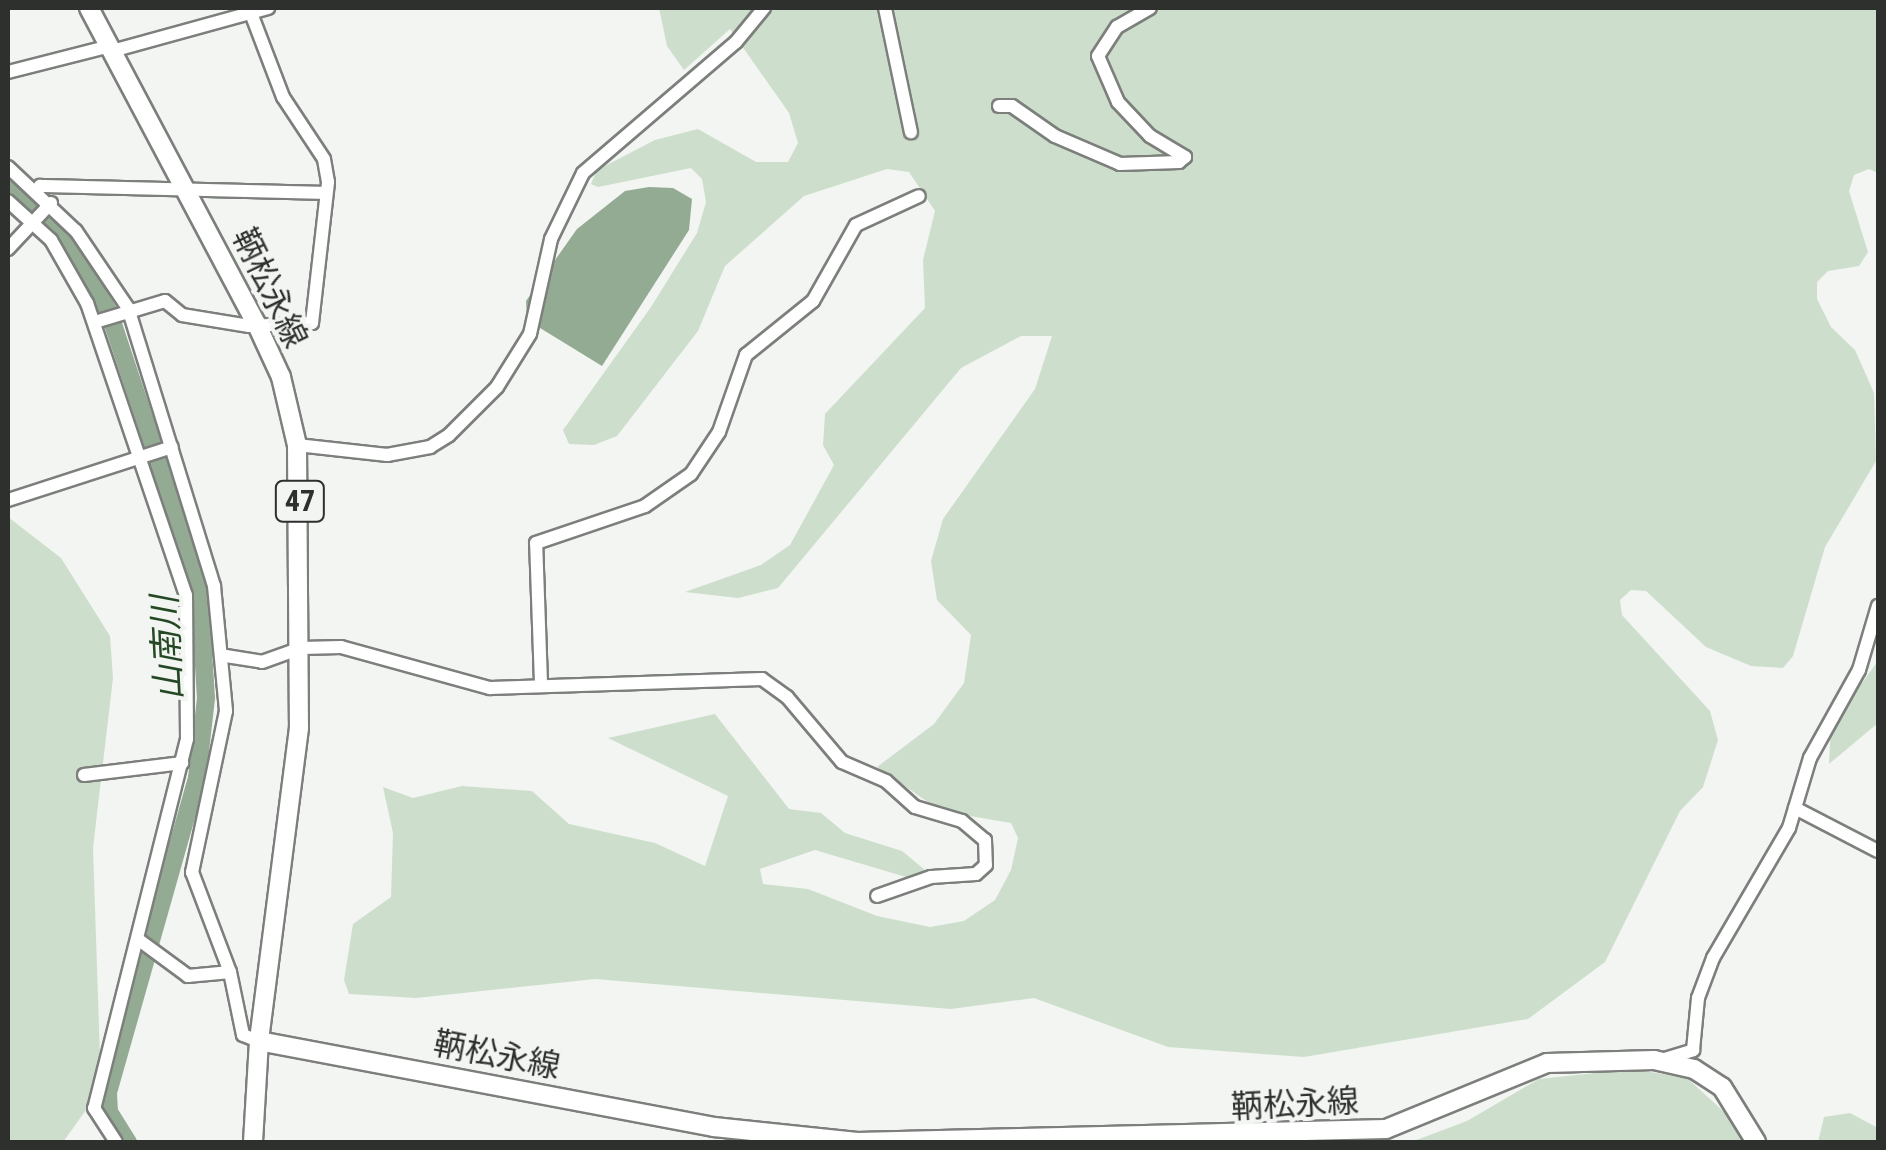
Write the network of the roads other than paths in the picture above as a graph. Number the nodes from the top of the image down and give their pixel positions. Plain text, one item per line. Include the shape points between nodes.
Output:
1 (90, 8) edge
2 (268, 8) edge
3 (764, 8) edge
4 (885, 8) edge
5 (1150, 8) edge
6 (252, 13) junction
7 (111, 48) junction
8 (8, 72) edge
9 (999, 106) dead end
10 (911, 132) dead end
11 (8, 167) edge
12 (187, 190) junction
13 (37, 192) junction
14 (322, 193) junction
15 (919, 196) dead end
16 (8, 202) edge
17 (41, 212) junction
18 (8, 249) edge
19 (124, 310) junction
20 (98, 322) junction
21 (257, 324) junction
22 (296, 445) junction
23 (168, 448) junction
24 (142, 458) junction
25 (8, 500) edge
26 (1878, 606) edge
27 (301, 648) junction
28 (226, 656) junction
29 (541, 683) junction
30 (182, 762) junction
31 (84, 775) dead end
32 (1795, 808) junction
33 (1878, 851) edge
34 (877, 896) dead end
35 (141, 942) junction
36 (230, 972) junction
37 (259, 1041) junction
38 (1658, 1061) junction
39 (116, 1142) edge
40 (253, 1142) edge
41 (1756, 1142) edge

1 - 7 main road, 鞆松永線 / 47
2 - 6 street
3 - 22 street via 736,42 583,174 551,238 530,334 496,387 448,434 430,447 387,455
4 - 10 street
5 - 9 street via 1117,28 1098,56 1118,102 1150,136 1185,157 1179,162 1120,164 1054,136 1012,106
6 - 7 street
6 - 14 street via 283,97 324,159 328,182
7 - 8 street
7 - 12 main road, 鞆松永線 / 47
11 - 13 street
12 - 13 street via 40,186
12 - 14 street
12 - 21 main road, 鞆松永線 / 47
13 - 17 street
14 - 21 street via 312,323
15 - 29 street via 856,226 813,302 746,356 714,442 691,474 644,506 536,543
16 - 17 street
17 - 18 street
17 - 19 street via 110,272
17 - 20 street
19 - 20 street
19 - 21 street via 166,301 182,314
19 - 23 street
20 - 24 street
21 - 22 main road, 鞆松永線 / 47 via 281,378
22 - 27 main road, 鞆松永線 / 47
23 - 24 street
23 - 28 street via 214,586
24 - 25 street
24 - 30 street via 186,594 190,656
26 - 32 street via 1859,670 1810,758
27 - 28 street via 262,662
27 - 29 street via 341,647 490,688
27 - 37 main road, 鞆松永線 / 47 via 291,816
28 - 36 street via 221,760 192,872
29 - 34 street via 749,678 774,684 842,762 985,840 986,865 976,874 931,876
30 - 31 street
30 - 35 street
32 - 33 street
32 - 38 street via 1713,958 1698,998 1692,1050
35 - 36 street via 188,976
35 - 39 street via 126,971 94,1108
36 - 37 street via 243,1035
37 - 38 main road, 鞆松永線 via 714,1127 857,1142 1386,1129 1548,1064
37 - 40 main road
38 - 41 main road, 鞆松永線 via 1694,1069 1722,1086

